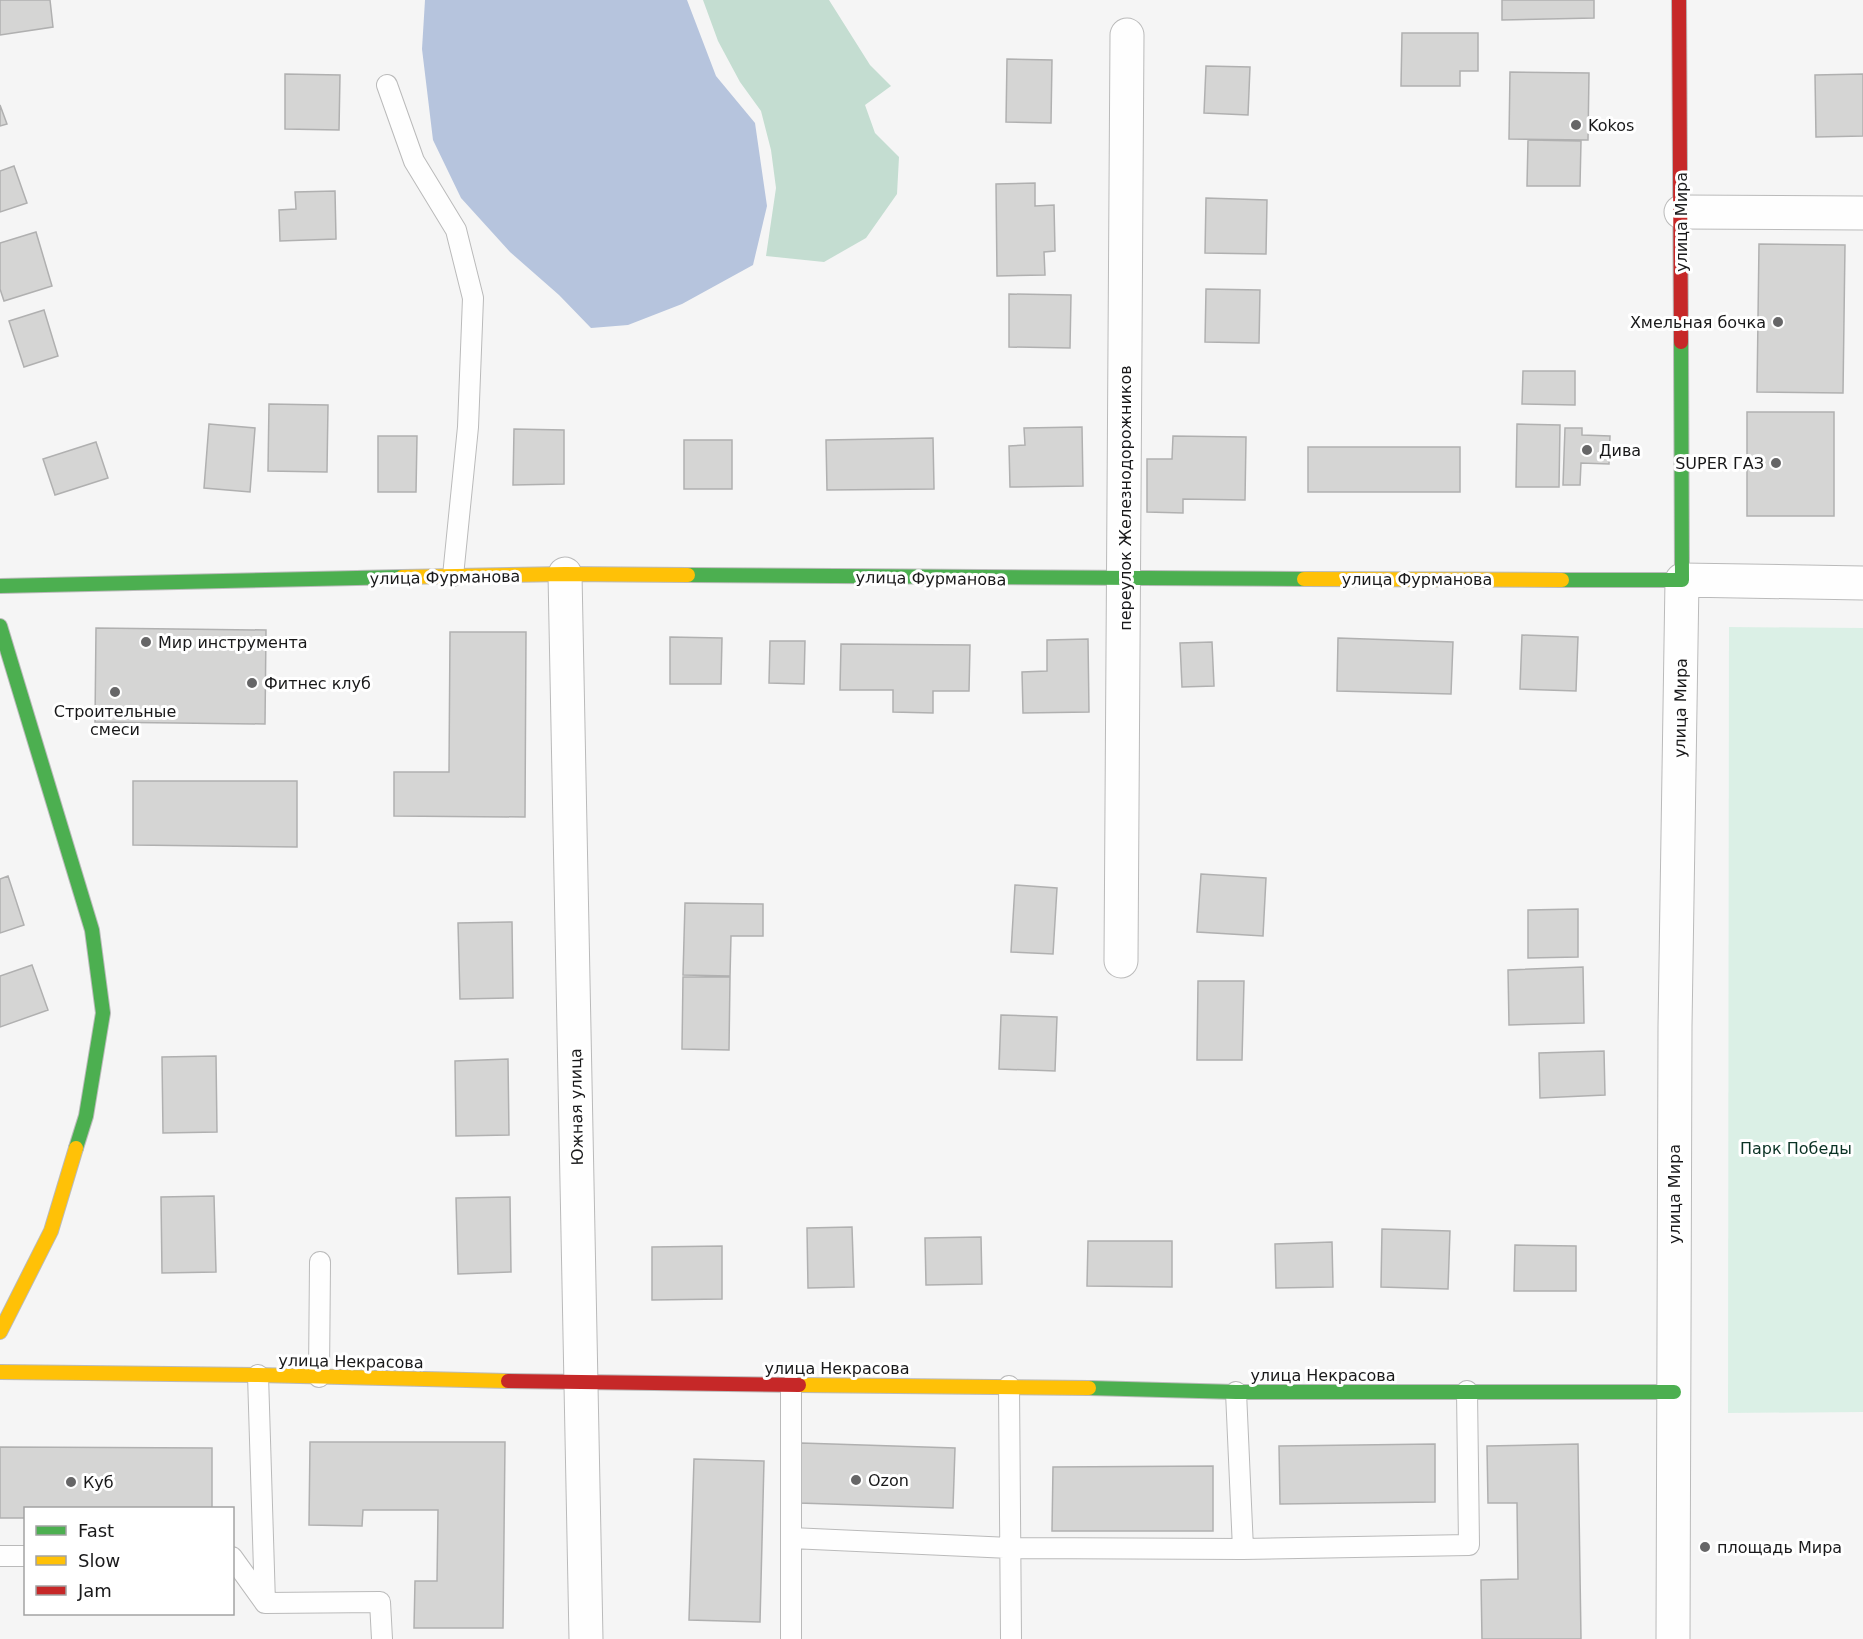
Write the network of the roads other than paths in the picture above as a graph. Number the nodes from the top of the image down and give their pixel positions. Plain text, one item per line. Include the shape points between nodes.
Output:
1 (1679, 0) edge
2 (1127, 35) dead end
3 (387, 85) dead end
4 (1681, 212) junction
5 (1863, 213) edge
6 (565, 574) junction
7 (453, 576) junction
8 (1124, 579) junction
9 (1682, 579) junction
10 (1863, 582) edge
11 (0, 586) edge
12 (0, 626) edge
13 (1121, 961) dead end
14 (320, 1262) dead end
15 (0, 1332) edge
16 (0, 1372) edge
17 (258, 1375) junction
18 (319, 1377) junction
19 (582, 1383) junction
20 (791, 1384) junction
21 (1009, 1386) junction
22 (1467, 1391) junction
23 (1236, 1392) junction
24 (1674, 1404) junction
25 (791, 1538) junction
26 (1010, 1548) junction
27 (1243, 1549) junction
28 (0, 1556) edge
29 (24, 1556) edge
30 (234, 1560) edge
31 (265, 1603) junction
32 (382, 1639) edge
33 (586, 1639) edge
34 (791, 1639) edge
35 (1011, 1639) edge
36 (1673, 1639) edge

1 - 4 main road, улица Мира
2 - 8 street, переулок Железнодорожников
3 - 7 lane via 414,161 456,230 473,298 468,427
4 - 5 street
4 - 9 main road, улица Мира
6 - 7 main road, улица Фурманова
6 - 8 main road, улица Фурманова
6 - 19 street, Южная улица
7 - 11 main road, улица Фурманова
8 - 9 main road, улица Фурманова
8 - 13 street, переулок Железнодорожников
9 - 10 street, улица Фурманова
9 - 24 street, улица Мира
12 - 15 main road via 92,930 103,1013 86,1116 51,1231
14 - 18 lane
16 - 17 main road, улица Некрасова
17 - 18 main road, улица Некрасова
17 - 31 lane
18 - 19 main road, улица Некрасова
19 - 20 main road, улица Некрасова
19 - 33 street, Южная улица
20 - 21 main road, улица Некрасова
20 - 25 lane
21 - 23 main road, улица Некрасова
21 - 26 lane
22 - 23 main road, улица Некрасова
22 - 24 main road, улица Некрасова
22 - 27 lane via 1469,1545
23 - 27 lane
24 - 36 street, улица Мира
25 - 26 lane
25 - 34 lane
26 - 27 lane
26 - 35 lane
28 - 29 lane
30 - 31 lane
31 - 32 lane via 380,1602

